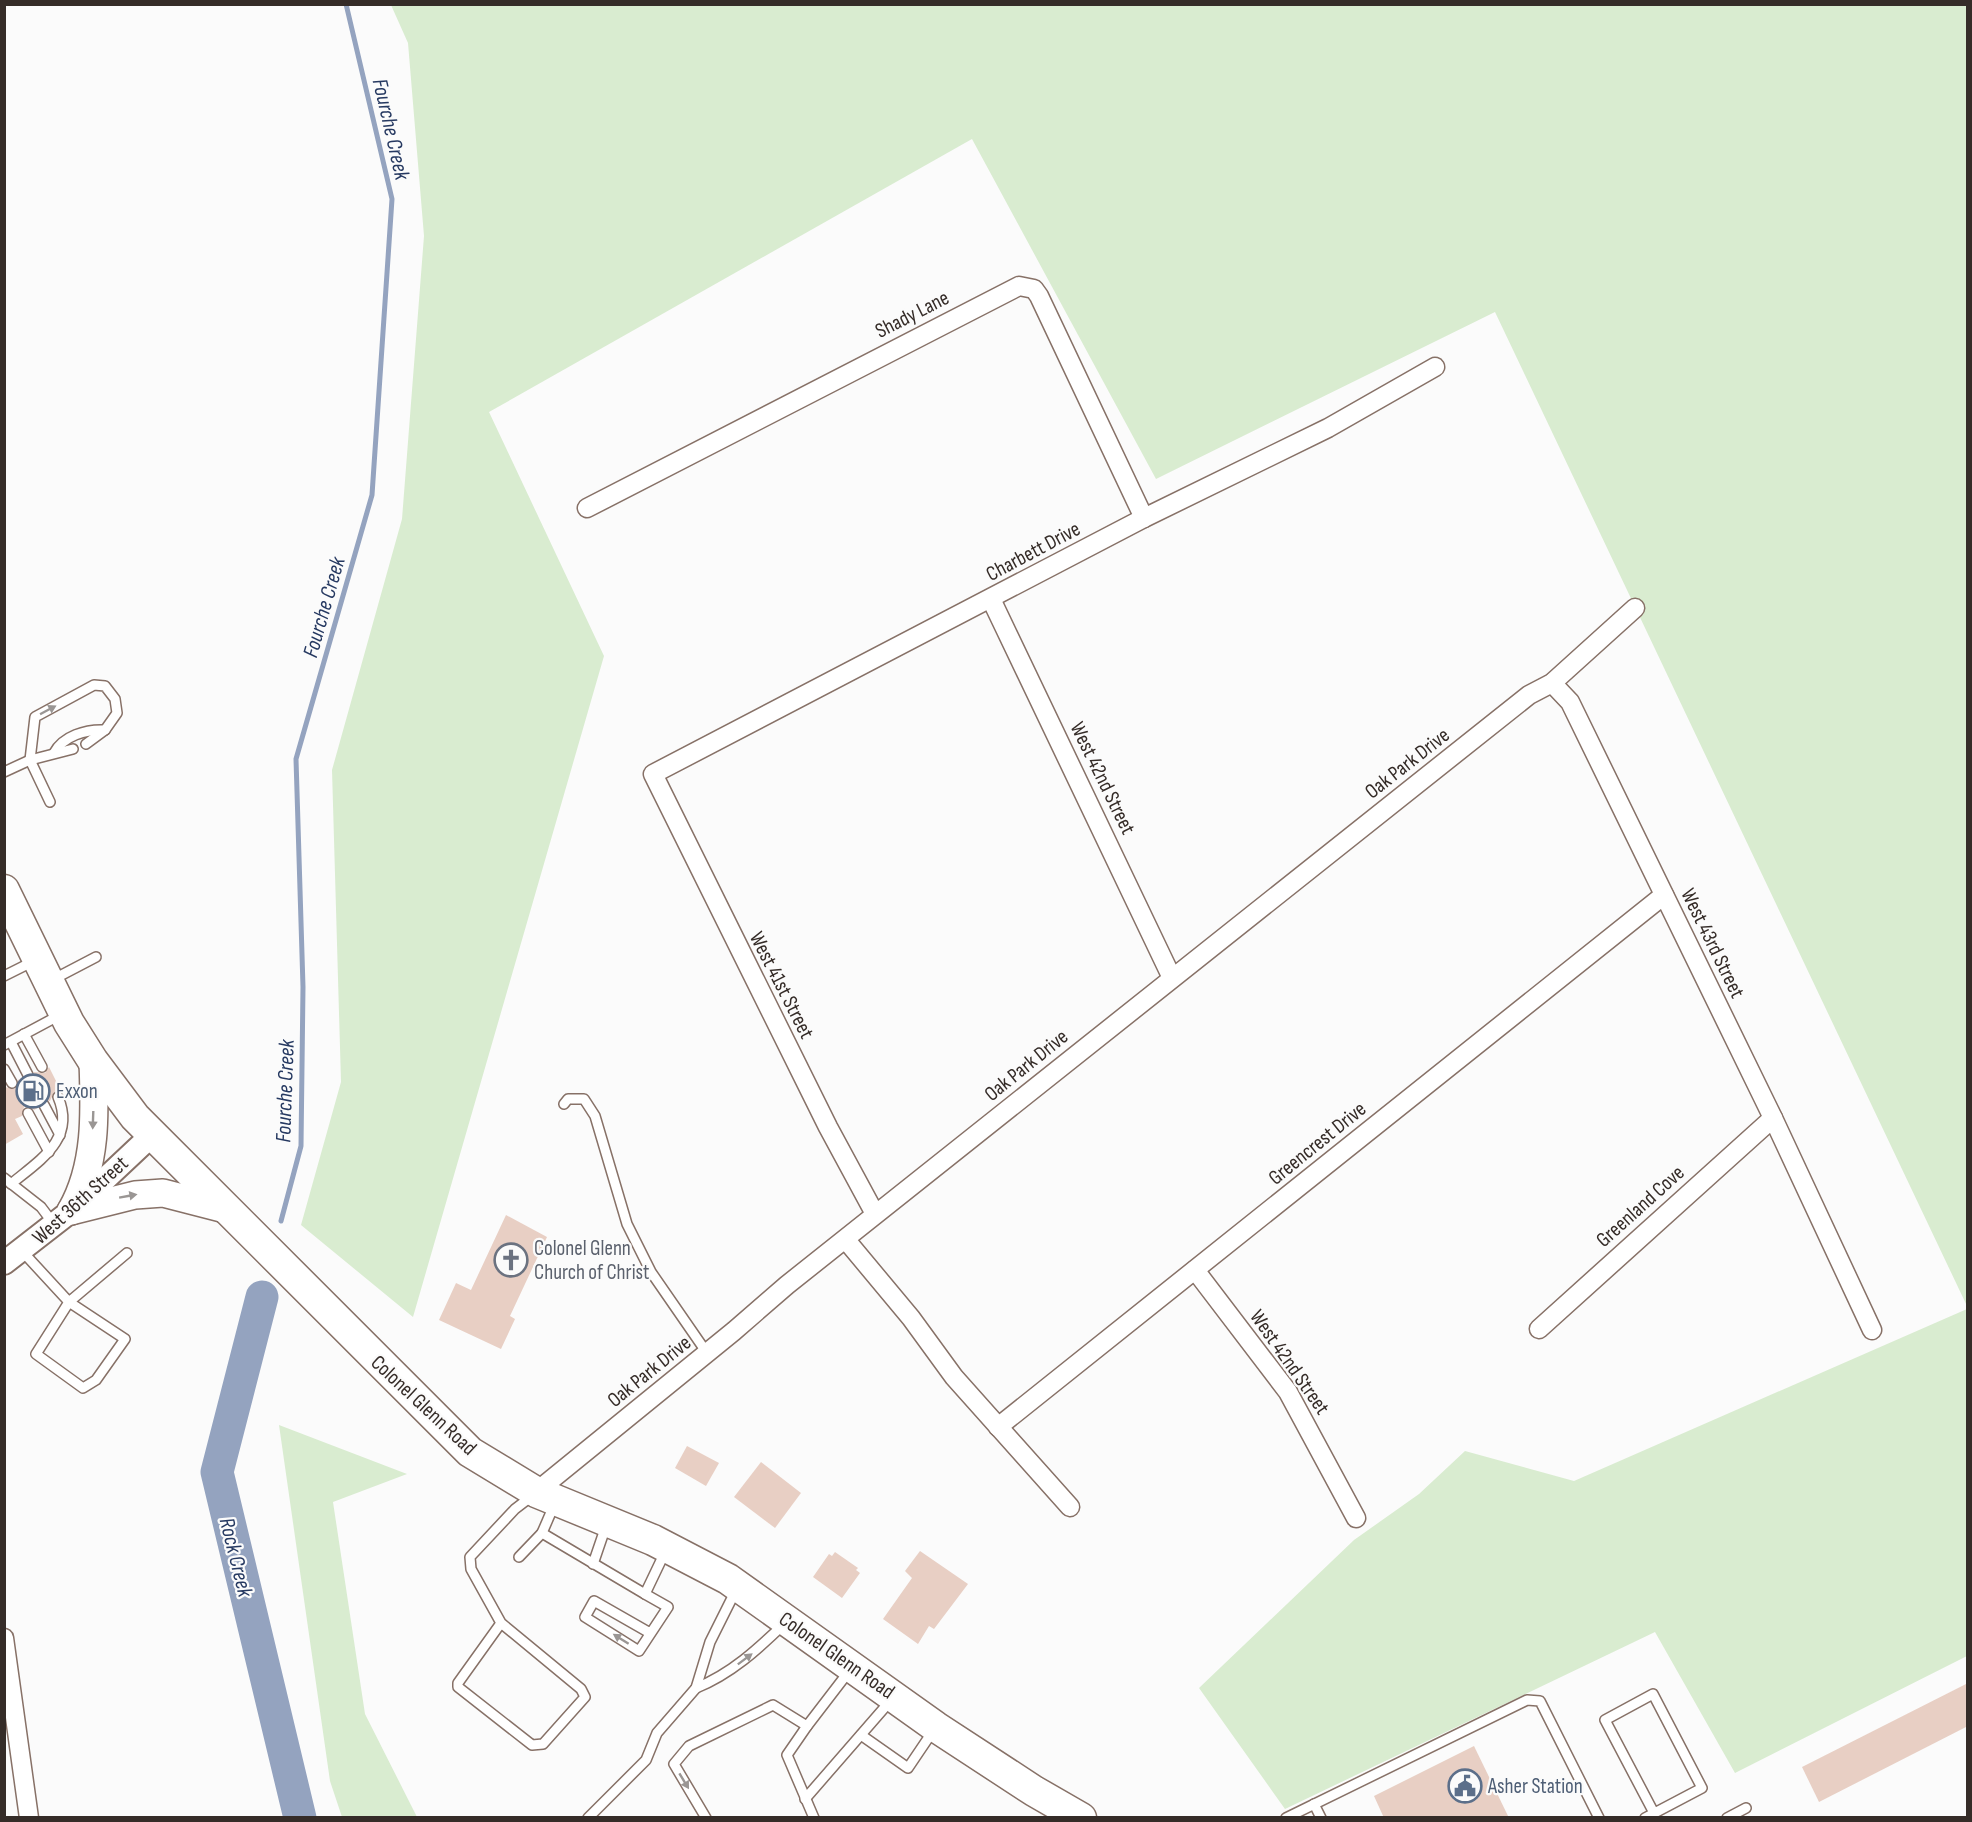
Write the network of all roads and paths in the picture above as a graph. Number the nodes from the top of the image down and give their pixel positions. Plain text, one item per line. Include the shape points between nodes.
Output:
1 (1435, 367) dead end
2 (587, 508) dead end
3 (1144, 518) junction
4 (991, 599) junction
5 (1635, 608) dead end
6 (1552, 683) junction
7 (105, 730) junction
8 (86, 744) dead end
9 (73, 749) dead end
10 (54, 753) junction
11 (30, 760) junction
12 (4, 772) edge
13 (652, 774) joint
14 (50, 802) dead end
15 (4, 890) edge
16 (1664, 895) junction
17 (96, 957) dead end
18 (44, 970) junction
19 (4, 976) edge
20 (1172, 978) junction
21 (65, 1013) junction
22 (24, 1034) junction
23 (8, 1044) edge
24 (93, 1061) junction
25 (42, 1067) dead end
26 (4, 1069) edge
27 (28, 1075) dead end
28 (12, 1083) dead end
29 (58, 1097) dead end
30 (564, 1104) dead end
31 (44, 1105) dead end
32 (28, 1113) dead end
33 (1773, 1118) junction
34 (153, 1134) junction
35 (60, 1135) junction
36 (49, 1152) junction
37 (8, 1181) edge
38 (229, 1210) junction
39 (875, 1214) junction
40 (63, 1218) junction
41 (846, 1240) junction
42 (127, 1253) dead end
43 (13, 1257) edge
44 (1195, 1270) junction
45 (69, 1302) junction
46 (1539, 1329) dead end
47 (1872, 1330) dead end
48 (707, 1353) junction
49 (998, 1427) junction
50 (546, 1497) junction
51 (1070, 1508) dead end
52 (1356, 1518) dead end
53 (607, 1522) junction
54 (542, 1533) junction
55 (668, 1548) junction
56 (519, 1557) dead end
57 (593, 1564) junction
58 (739, 1585) junction
59 (645, 1594) junction
60 (788, 1621) junction
61 (501, 1623) junction
62 (650, 1632) junction
63 (4, 1638) edge
64 (853, 1666) junction
65 (696, 1688) junction
66 (894, 1696) junction
67 (807, 1726) junction
68 (936, 1727) junction
69 (861, 1735) junction
70 (805, 1799) junction
71 (1314, 1804) junction
72 (1746, 1809) dead end
73 (1065, 1813) edge
74 (1654, 1813) junction
75 (29, 1818) edge
76 (588, 1818) edge
77 (706, 1818) edge
78 (814, 1818) edge
79 (1286, 1818) edge
80 (1321, 1818) edge
81 (1599, 1818) edge
82 (1645, 1818) edge
83 (1727, 1818) edge

1 - 3 street, Charbett Drive via 1328,428
2 - 3 street, Shady Lane via 1019,285 1034,289 1039,296
3 - 4 street, Charbett Drive
4 - 13 street, Charbett Drive
4 - 20 street, West 42nd Street
5 - 6 street
6 - 16 street, West 43rd Street via 1570,702
6 - 20 street, Oak Park Drive via 1528,695
7 - 8 lane
7 - 10 lane via 92,729 60,742
11 -> 7 lane via 35,717 94,685 105,686 115,699 117,712
9 - 10 lane
10 - 11 lane
11 - 12 lane
11 - 14 lane
13 - 39 street, West 41st Street
15 - 18 main road, Colonel Glenn Road
16 - 33 street, West 43rd Street
16 - 44 street, Greencrest Drive
17 - 18 lane
18 - 19 lane
18 - 21 main road, Colonel Glenn Road
20 - 39 street, Oak Park Drive
21 - 22 lane
21 - 24 main road, Colonel Glenn Road
22 - 23 lane
22 - 25 lane
23 - 27 lane
24 - 34 main road, Colonel Glenn Road via 135,1117
24 -> 40 main road via 90,1161 81,1194
26 - 28 lane
29 - 35 lane via 64,1113
30 - 48 lane via 568,1099 584,1099 595,1116 627,1224 651,1272
31 - 35 lane
32 - 36 lane
33 - 46 street, Greenland Cove
33 - 47 street, West 43rd Street
34 - 38 main road, Colonel Glenn Road
34 - 40 street, West 36th Street
35 - 36 lane
36 - 37 lane
37 - 40 lane via 41,1207
40 -> 38 main road via 135,1195 163,1193
38 - 50 main road, Colonel Glenn Road via 470,1452
39 - 41 street, Oak Park Drive
40 - 43 street, West 36th Street
41 - 48 street, Oak Park Drive
41 - 49 street
42 - 45 lane
43 - 45 lane
44 - 49 street, Greencrest Drive
44 - 52 street, West 42nd Street via 1288,1392
45 - 45 lane via 36,1354 83,1388 96,1380 125,1339
48 - 50 street, Oak Park Drive
49 - 51 street
50 - 53 main road, Colonel Glenn Road
50 - 54 lane
50 - 61 lane via 515,1509 470,1557 471,1569
53 - 55 main road, Colonel Glenn Road
53 - 57 lane
54 - 56 lane
54 - 57 lane
55 - 58 main road, Colonel Glenn Road
55 - 59 lane
57 - 59 lane
58 - 60 main road, Colonel Glenn Road
58 - 65 lane via 710,1642
59 - 62 lane via 668,1607
60 - 64 main road, Colonel Glenn Road
65 -> 60 lane via 717,1680
61 - 61 lane via 581,1689 585,1697 543,1744 532,1745 458,1687
62 -> 62 lane via 639,1651 585,1617 594,1601
63 - 75 street
64 - 66 main road, Colonel Glenn Road
64 - 67 lane
65 - 76 lane via 657,1734 646,1760
66 - 68 main road, Colonel Glenn Road
66 - 69 lane
67 - 70 lane via 787,1755
67 -> 77 lane via 773,1705 689,1746 674,1764
68 - 69 lane via 908,1768
68 - 73 main road, Colonel Glenn Road
69 - 70 lane
70 - 78 lane
71 - 79 lane
71 - 80 lane
71 - 81 lane via 1527,1700 1539,1701
72 - 83 lane
74 - 74 lane via 1702,1788 1653,1694 1605,1719
74 - 82 lane

